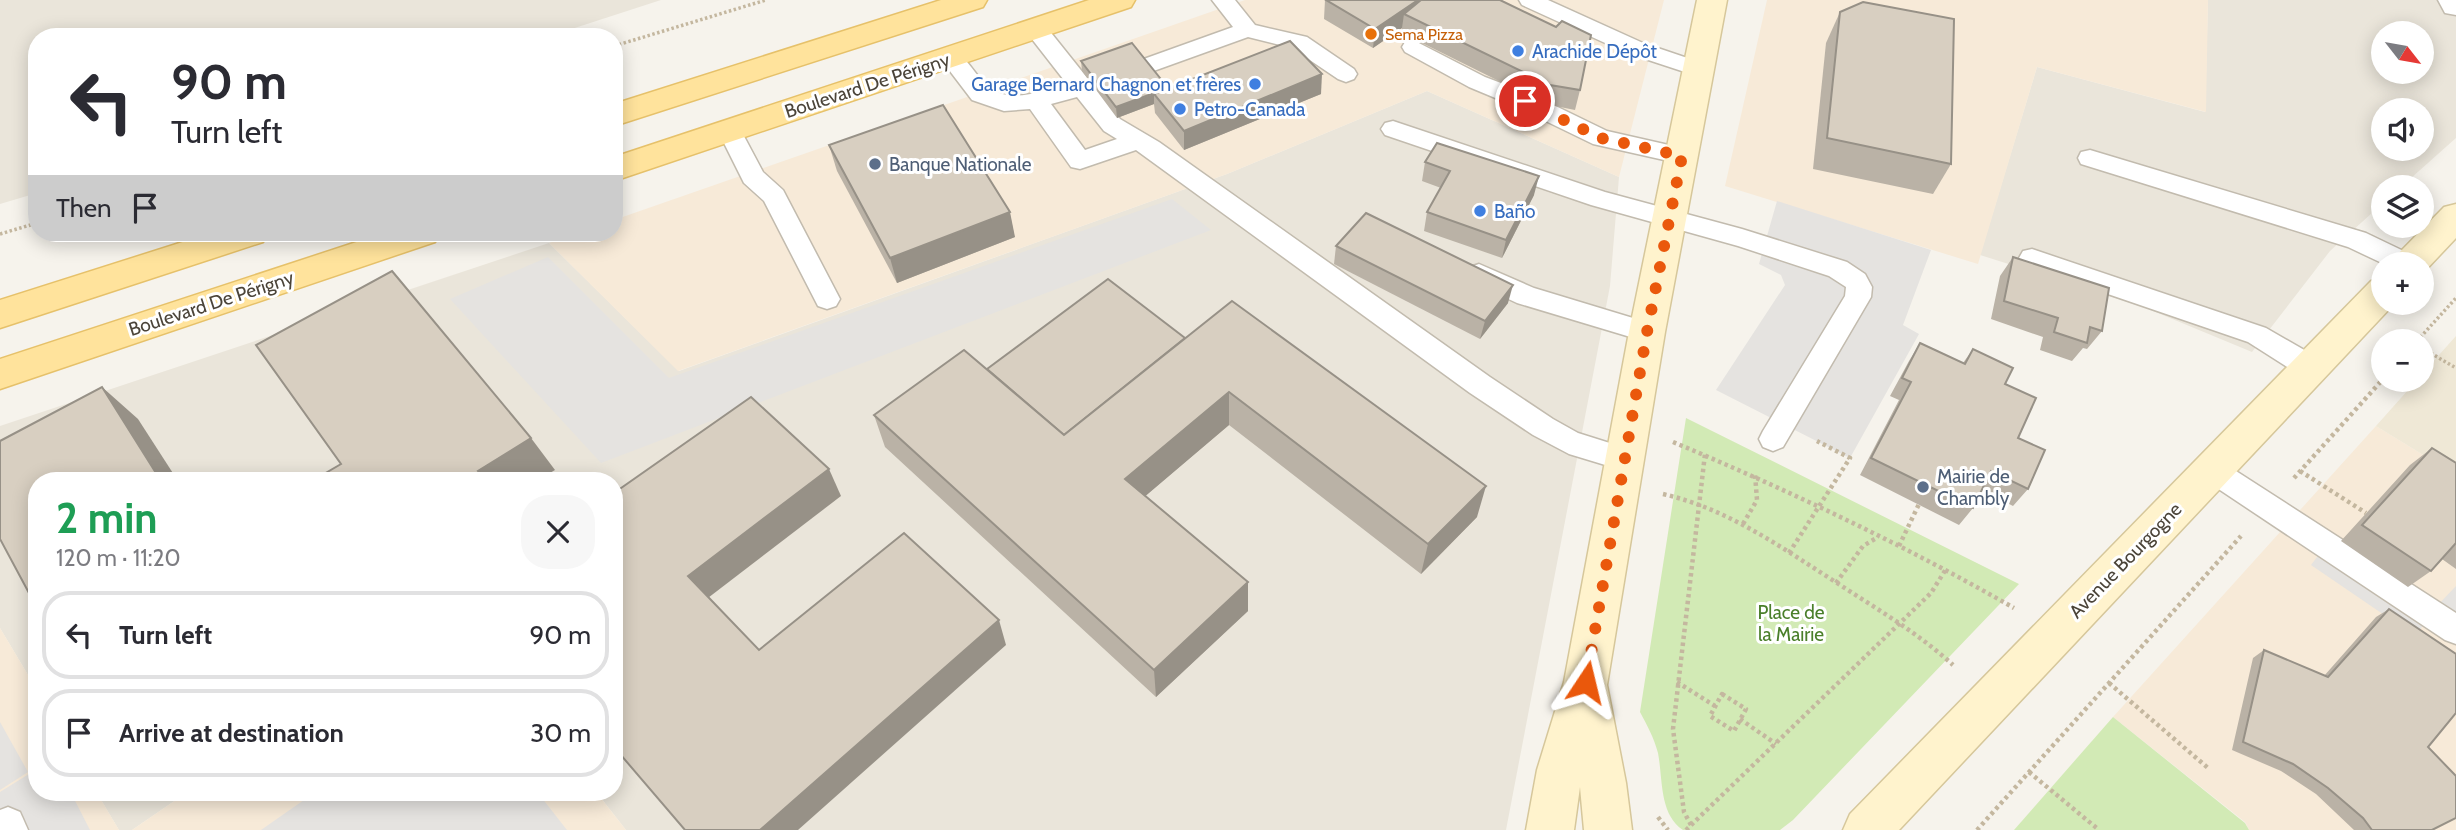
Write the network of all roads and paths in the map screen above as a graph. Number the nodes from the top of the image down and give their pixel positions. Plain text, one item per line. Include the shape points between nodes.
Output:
1 (765, 0) edge
2 (972, 0) edge
3 (1120, 0) edge
4 (1223, 0) edge
5 (1530, 0) edge
6 (1712, 0) edge
7 (2454, 0) edge
8 (2456, 6) edge
9 (1036, 29) junction
10 (1247, 30) junction
11 (623, 43) edge
12 (1413, 47) dead end
13 (951, 58) junction
14 (1698, 69) junction
15 (1346, 74) dead end
16 (1082, 89) junction
17 (1037, 102) junction
18 (623, 113) edge
19 (1393, 129) dead end
20 (730, 131) junction
21 (1139, 140) junction
22 (1682, 156) junction
23 (2090, 158) dead end
24 (623, 166) edge
25 (2456, 216) edge
26 (1669, 219) junction
27 (28, 226) edge
28 (0, 234) edge
29 (223, 242) edge
30 (396, 242) edge
31 (2382, 252) edge
32 (2420, 252) edge
33 (2032, 258) dead end
34 (1454, 262) edge
35 (2456, 298) edge
36 (827, 299) dead end
37 (2371, 305) edge
38 (0, 314) edge
39 (2428, 329) edge
40 (1647, 332) junction
41 (2434, 355) edge
42 (2311, 368) junction
43 (2456, 368) edge
44 (0, 374) edge
45 (2372, 392) edge
46 (1773, 439) dead end
47 (1669, 441) dead end
48 (1705, 454) junction
49 (1850, 457) dead end
50 (1625, 459) junction
51 (2212, 470) junction
52 (2301, 471) junction
53 (1754, 476) junction
54 (2285, 488) dead end
55 (1660, 493) dead end
56 (1699, 502) junction
57 (1919, 504) edge
58 (1818, 507) junction
59 (2366, 513) dead end
60 (1743, 524) junction
61 (2245, 532) dead end
62 (1879, 536) junction
63 (1899, 546) junction
64 (1789, 553) junction
65 (1946, 569) junction
66 (1836, 583) junction
67 (2011, 606) dead end
68 (1901, 624) junction
69 (2456, 630) edge
70 (1953, 665) dead end
71 (1586, 682) junction
72 (1677, 682) junction
73 (2109, 683) junction
74 (1715, 706) junction
75 (1740, 719) junction
76 (1776, 744) junction
77 (2208, 768) dead end
78 (2029, 772) junction
79 (0, 828) edge
80 (1689, 828) edge
81 (11, 830) edge
82 (1550, 830) edge
83 (1608, 830) edge
84 (1867, 830) edge
85 (1978, 830) edge
86 (2099, 830) edge

1 - 11 path
2 - 18 main road
3 - 9 main road, Boulevard De Périgny
4 - 10 lane
5 - 14 lane via 1634,48
6 - 14 street
7 - 8 street
9 - 13 main road, Boulevard De Périgny
9 - 16 lane
10 - 15 lane via 1299,42
10 - 16 lane
12 - 22 lane via 1477,82 1601,138
13 - 17 lane via 980,95 1004,103
13 - 20 main road, Boulevard De Périgny
14 - 22 street
16 - 17 lane
16 - 21 lane via 1112,125
17 - 21 lane via 1080,161
19 - 26 lane
20 - 24 main road, Boulevard De Périgny
20 - 36 lane via 753,177 774,196
21 - 50 lane via 1543,427 1569,442
22 - 26 street
23 - 31 lane via 2357,240
25 - 32 street
26 - 40 street
26 - 46 lane via 1838,269 1852,276 1859,287 1858,297
27 - 28 path
29 - 38 main road
30 - 44 main road, Boulevard De Périgny
33 - 42 lane via 2257,335
34 - 40 lane via 1526,296
35 - 39 path
37 - 42 street, Avenue Bourgogne
40 - 50 street
41 - 43 path
42 - 51 street, Avenue Bourgogne
45 - 52 path
47 - 48 path
48 - 53 path
48 - 56 path
49 - 58 path
50 - 71 street
51 - 69 lane
51 - 84 street, Avenue Bourgogne
52 - 54 path
52 - 59 path
53 - 58 path
53 - 60 path via 1757,500
55 - 56 path
56 - 60 path
56 - 72 path
57 - 63 path
58 - 62 path
58 - 64 path
60 - 64 path
61 - 73 path
62 - 63 path
62 - 66 path via 1863,546
63 - 65 path
64 - 66 path
65 - 67 path
65 - 68 path via 1931,593
66 - 68 path
68 - 70 path
68 - 76 path
71 - 82 street via 1560,770
71 - 83 street
72 - 74 path
72 - 80 path via 1673,729
73 - 77 path
73 - 78 path
74 - 75 path via 1710,716 1734,731
74 - 75 path via 1722,694 1746,709
75 - 76 path
76 - 80 path
78 - 85 path
78 - 86 path
79 - 81 lane via 8,824

